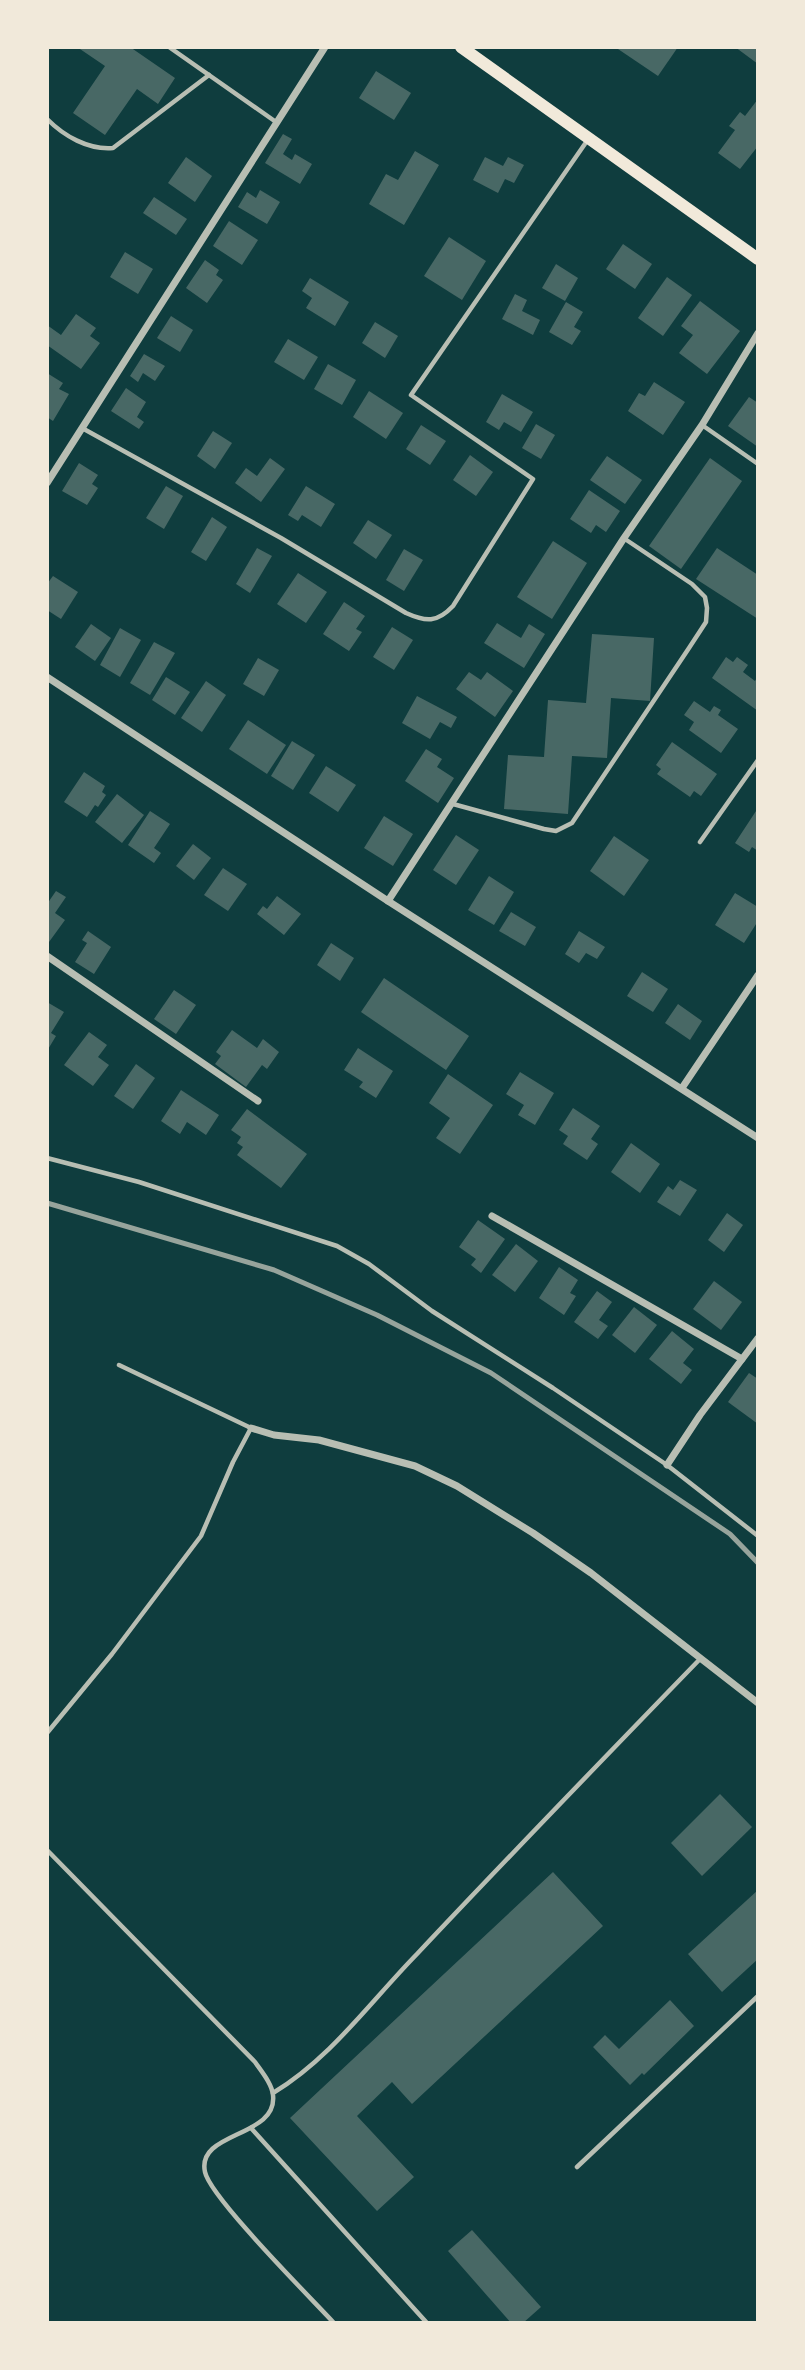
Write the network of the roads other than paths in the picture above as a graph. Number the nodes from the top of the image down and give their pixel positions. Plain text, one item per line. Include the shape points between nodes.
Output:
1 (169, 47) edge
2 (325, 47) edge
3 (461, 47) edge
4 (209, 75) junction
5 (47, 119) edge
6 (276, 122) junction
7 (590, 138) junction
8 (758, 259) edge
9 (758, 332) edge
10 (702, 425) junction
11 (81, 428) junction
12 (758, 464) edge
13 (47, 483) edge
14 (624, 538) junction
15 (47, 677) edge
16 (758, 760) edge
17 (453, 804) junction
18 (700, 842) dead end
19 (388, 901) junction
20 (47, 956) edge
21 (758, 975) edge
22 (681, 1088) junction
23 (258, 1101) dead end
24 (758, 1138) edge
25 (47, 1158) edge
26 (492, 1216) dead end
27 (758, 1338) edge
28 (742, 1359) junction
29 (119, 1365) dead end
30 (251, 1428) junction
31 (667, 1465) junction
32 (758, 1536) edge
33 (699, 1660) junction
34 (758, 1703) edge
35 (47, 1733) edge
36 (47, 1850) edge
37 (758, 1996) edge
38 (273, 2093) junction
39 (251, 2128) junction
40 (577, 2167) dead end
41 (334, 2323) edge
42 (427, 2323) edge

1 - 4 lane
2 - 6 street
3 - 7 main road
4 - 5 lane via 113,148 98,149 61,133
4 - 6 lane
6 - 11 street
7 - 8 main road
7 - 11 lane via 411,396 533,479 443,617 424,621 406,613
9 - 10 street
10 - 12 lane
10 - 14 street
11 - 13 street
14 - 17 street
14 - 17 lane via 705,597 706,622 564,829 544,830
15 - 19 street
16 - 18 lane
17 - 19 street
19 - 22 street
20 - 23 street
21 - 22 street
22 - 24 street
25 - 31 lane via 139,1182 337,1246
26 - 28 street
27 - 28 street
28 - 31 street
29 - 30 lane
30 - 33 street via 319,1440 415,1466 457,1486 591,1573
30 - 35 lane via 201,1536
31 - 32 lane
33 - 34 street
33 - 38 lane via 339,2040 299,2078
36 - 38 lane via 256,2062
37 - 40 lane
38 - 39 lane via 268,2117
39 - 41 lane via 234,2134 208,2155 205,2176 230,2210
39 - 42 lane

